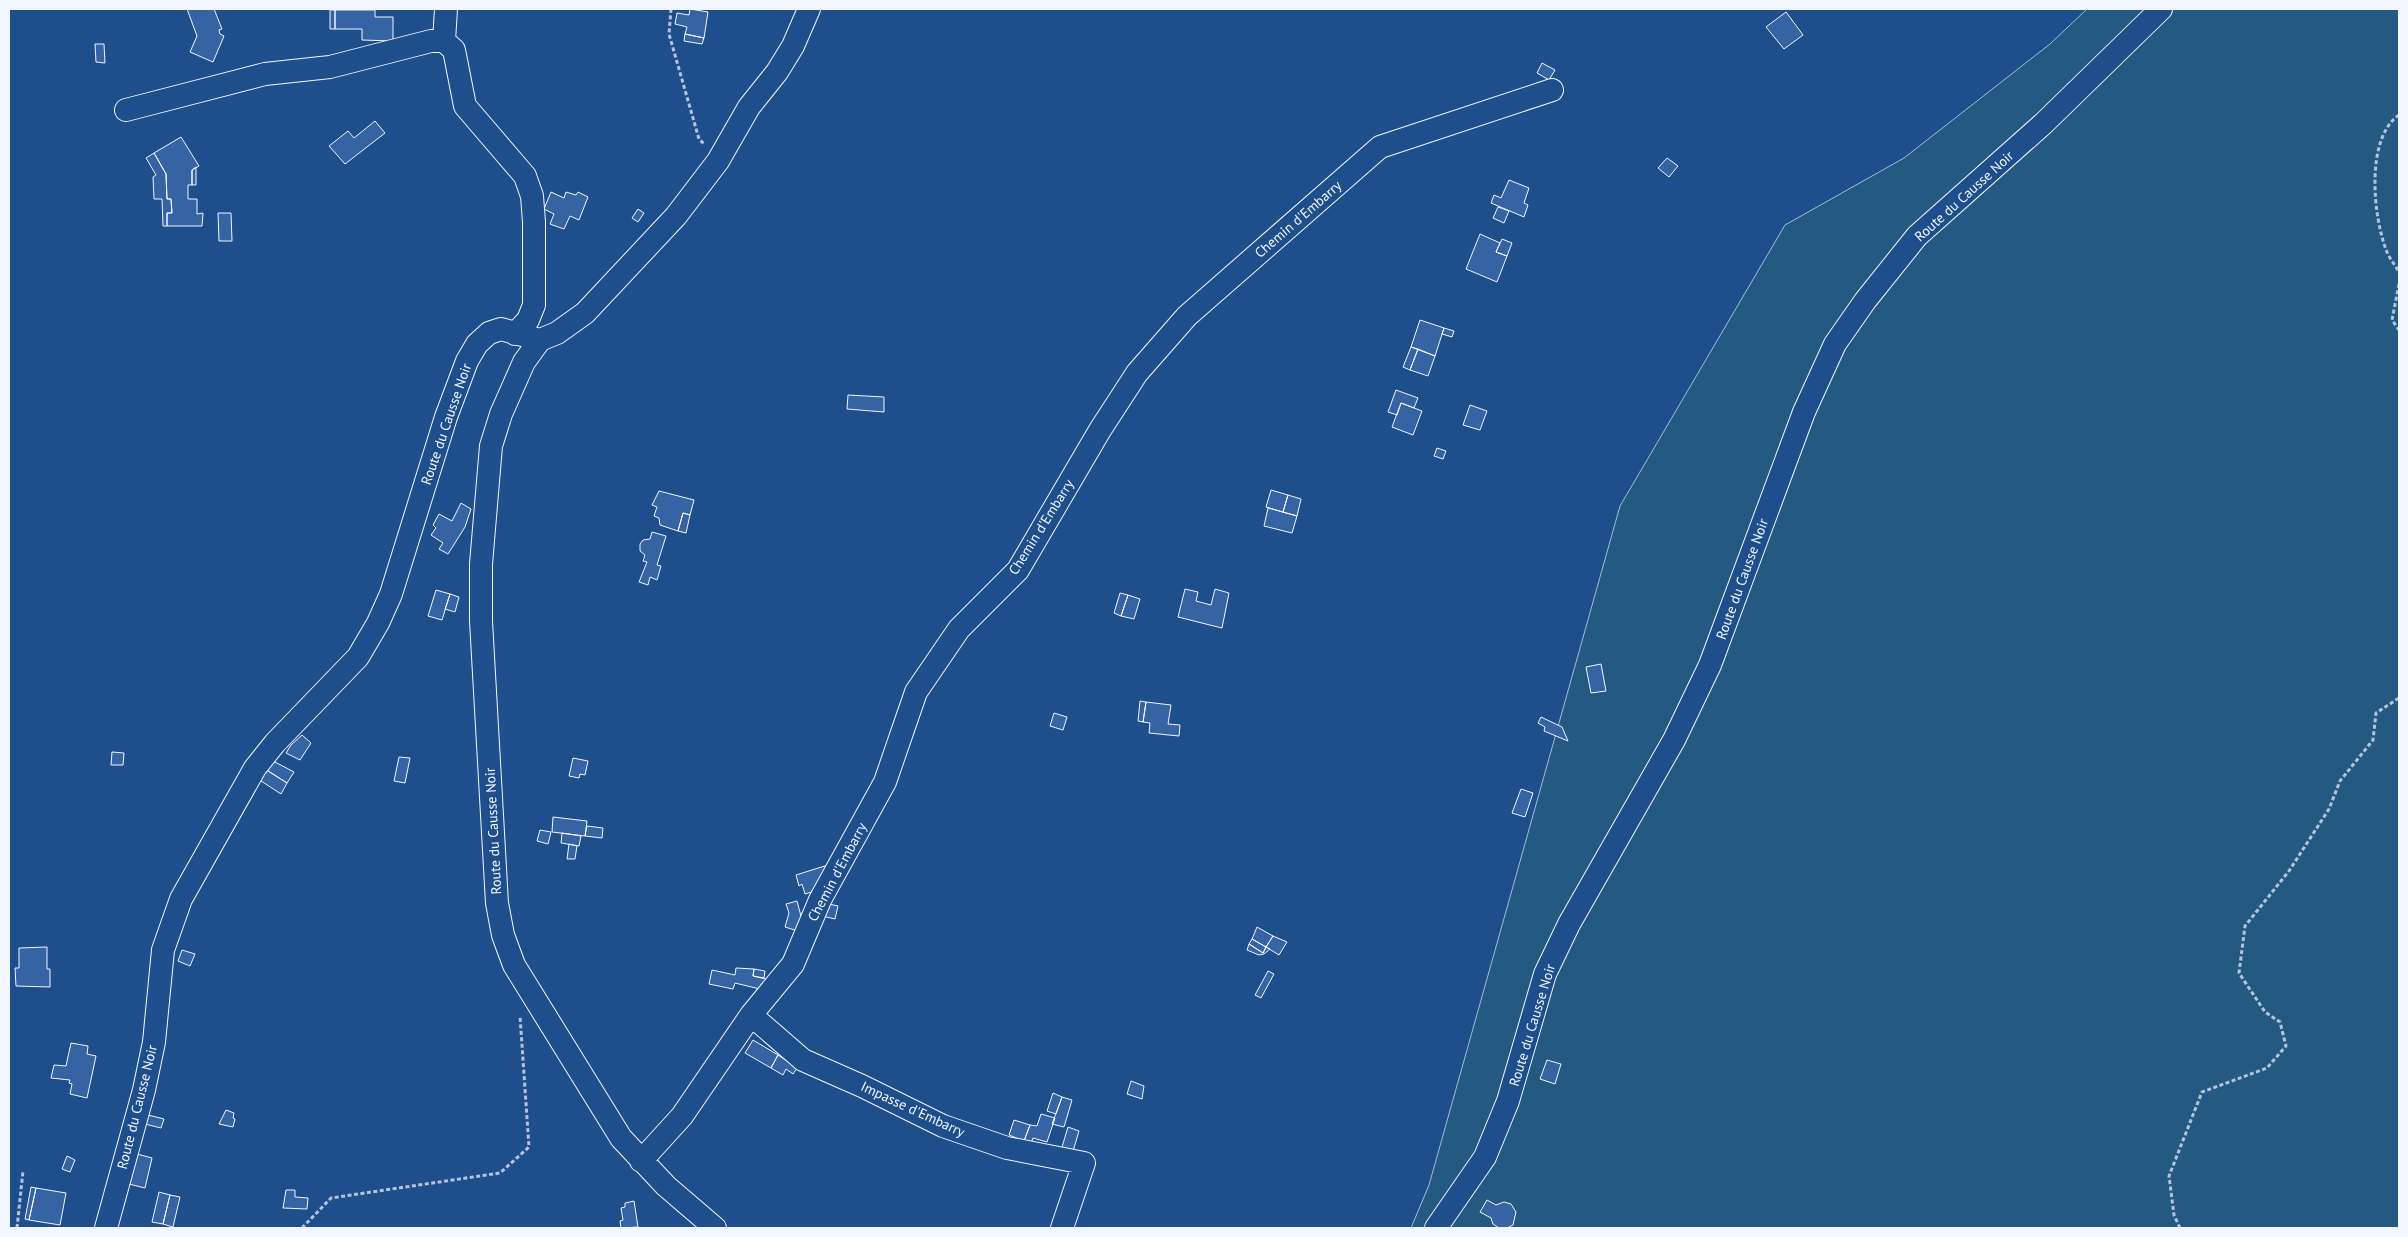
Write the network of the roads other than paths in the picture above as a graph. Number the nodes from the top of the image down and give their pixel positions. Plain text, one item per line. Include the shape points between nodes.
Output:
1 (446, 9) edge
2 (809, 9) edge
3 (2161, 9) edge
4 (444, 41) junction
5 (1552, 90) dead end
6 (126, 110) dead end
7 (515, 334) junction
8 (540, 340) junction
9 (751, 1015) junction
10 (641, 1161) junction
11 (106, 1228) edge
12 (715, 1228) edge
13 (1062, 1228) edge
14 (1436, 1228) edge

1 - 4 street
2 - 8 street via 777,72 749,107 718,161 676,216 585,313 557,333
3 - 14 street, Route du Causse Noir via 2044,123 1917,236 1865,301 1836,344 1804,412 1710,665 1674,740 1569,924 1545,974 1508,1101 1485,1157
4 - 6 street via 430,41 330,68 265,74
4 - 7 street via 454,50 465,106 525,176 532,196 534,305 528,320
5 - 9 street, Chemin d'Embarry via 1380,147 1187,316 1137,373 1018,570 959,629 916,692 885,782 820,900 793,964
7 - 8 street, Route du Causse Noir
7 - 11 street, Route du Causse Noir via 501,328 488,333 467,361 446,417 391,594 358,657 255,768 182,899 163,950 154,1042
8 - 10 street, Route du Causse Noir via 524,362 501,414 491,446 486,495 481,621 497,903 502,935 514,965 621,1138
9 - 10 street, Chemin d'Embarry via 682,1116
9 - 13 street, Impasse d'Embarry via 803,1060 944,1126 1007,1148 1084,1163
10 - 12 street, Route du Causse Noir

